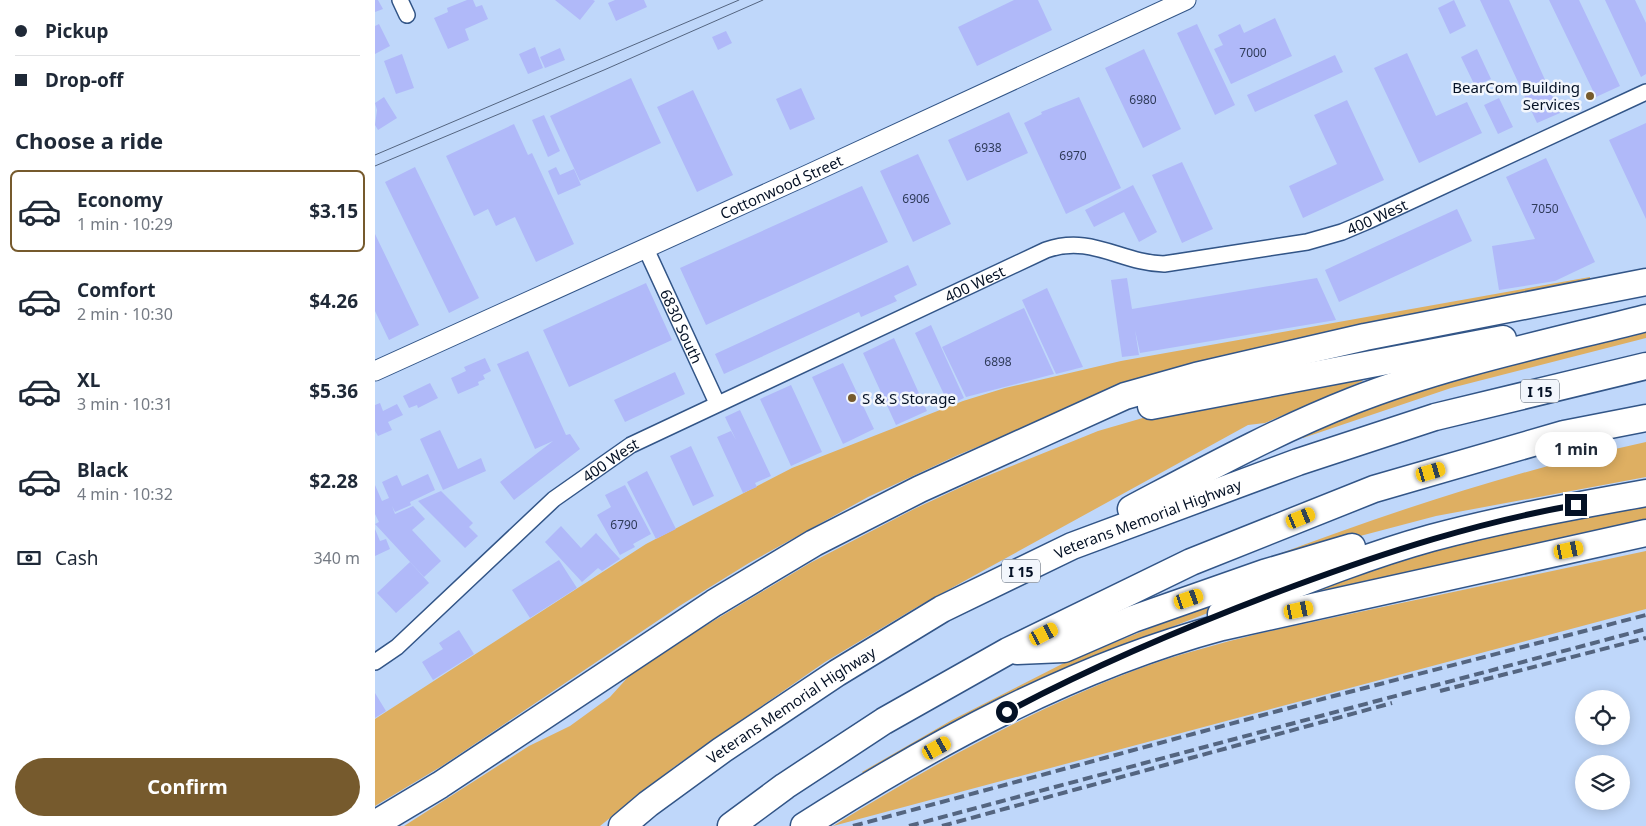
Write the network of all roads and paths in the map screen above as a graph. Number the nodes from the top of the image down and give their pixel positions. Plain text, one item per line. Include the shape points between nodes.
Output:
1 (400, 0) edge
2 (1185, 0) edge
3 (407, 15) dead end
4 (1646, 92) edge
5 (646, 249) junction
6 (1646, 282) edge
7 (1646, 312) edge
8 (1646, 318) edge
9 (1646, 366) edge
10 (375, 371) edge
11 (717, 403) junction
12 (1646, 418) edge
13 (1013, 447) junction
14 (1646, 493) edge
15 (1559, 508) junction
16 (1646, 533) edge
17 (942, 608) junction
18 (1008, 651) junction
19 (375, 662) edge
20 (1099, 668) junction
21 (739, 820) edge
22 (375, 824) edge
23 (622, 826) edge
24 (804, 826) edge

1 - 3 street
2 - 5 street, Cottonwood Street
4 - 11 street, 400 West via 1368,222 1323,238 1164,264 1145,262 1082,244 1057,246
5 - 10 street, Cottonwood Street
5 - 11 street, 6830 South
6 - 13 highway via 1365,337 1196,376 1125,396
7 - 13 highway via 1166,401
8 - 17 highway via 1421,377 1352,401 1189,479
9 - 17 highway, Veterans Memorial Highway / I 15 via 1435,417 1298,462 1072,546
11 - 19 street, 400 West via 631,445 554,499 397,647
12 - 18 highway via 1564,434 1374,489 1191,562
13 - 22 highway via 814,543 714,602 440,785
14 - 15 highway
15 - 18 highway via 1479,518 1376,540 1245,579 1133,619 1064,649
15 - 20 highway via 1431,538 1375,556 1187,627
16 - 20 highway via 1222,627 1169,642
17 - 23 highway, Veterans Memorial Highway / I 15 via 722,750
18 - 21 highway via 883,721
20 - 24 highway via 1021,704 892,772

